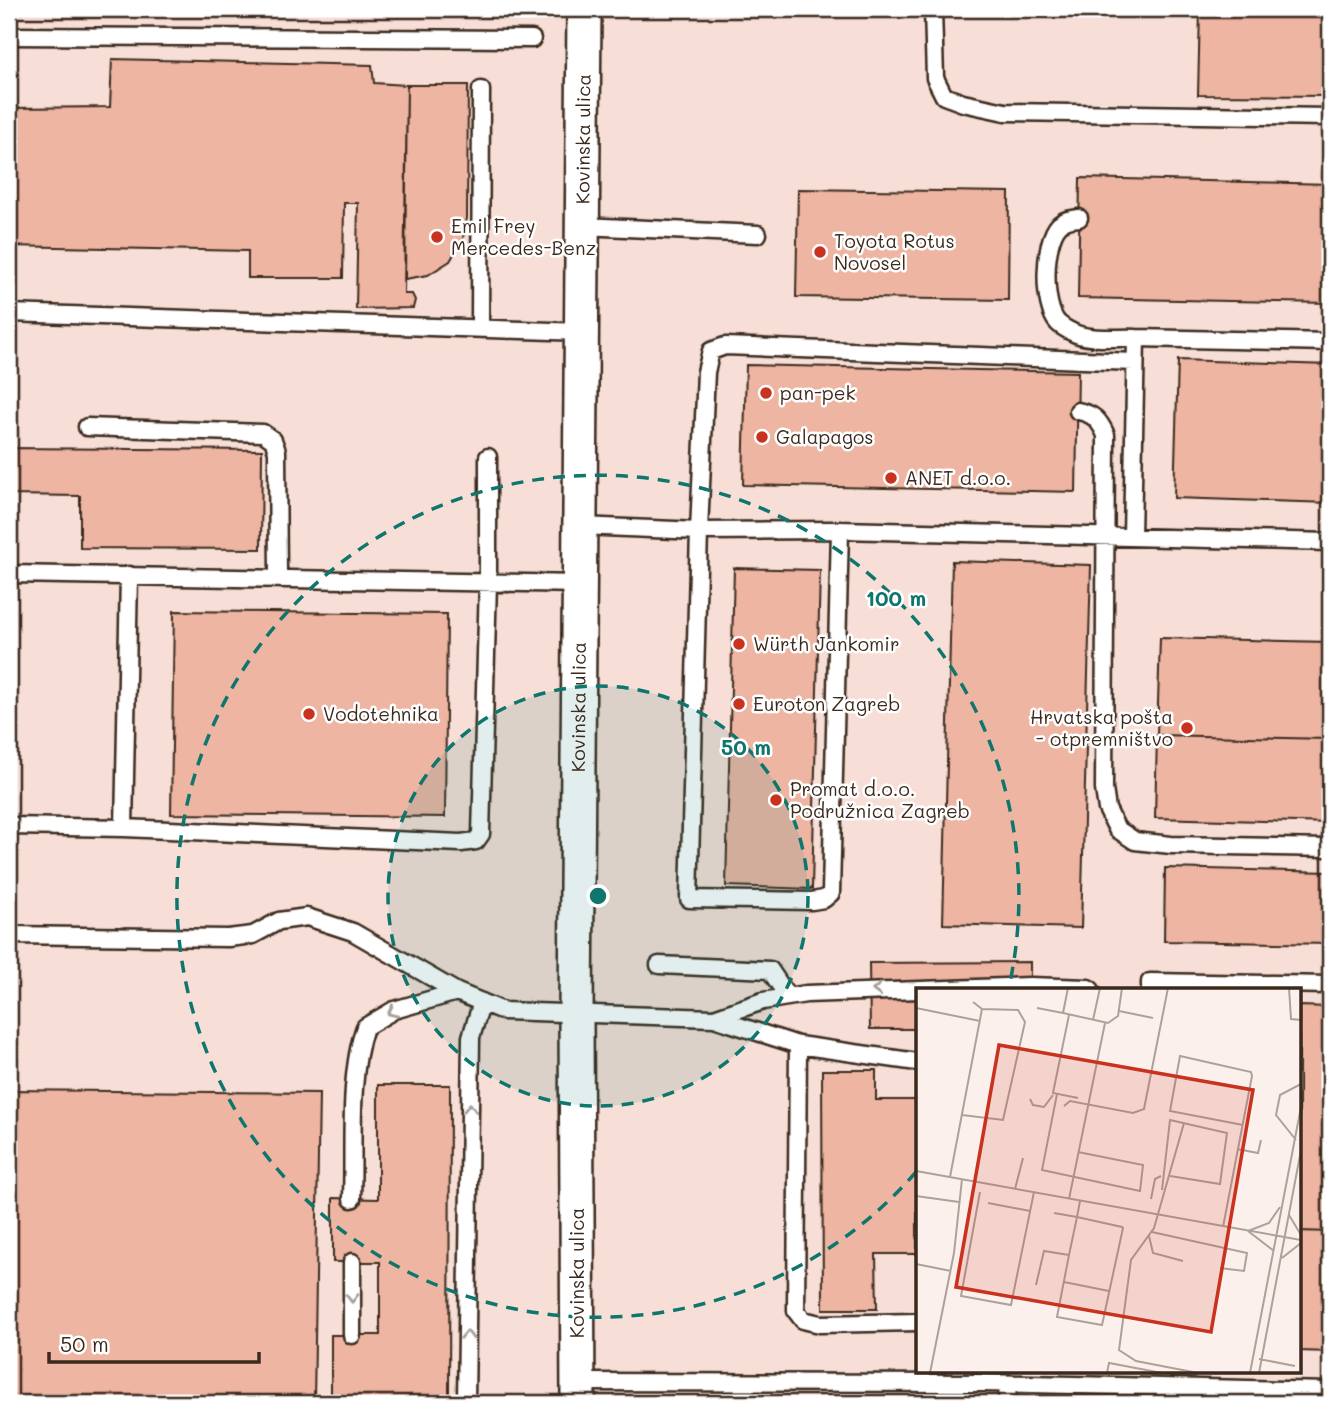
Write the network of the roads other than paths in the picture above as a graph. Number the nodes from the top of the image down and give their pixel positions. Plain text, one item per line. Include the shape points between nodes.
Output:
1 (584, 9) edge
2 (933, 9) edge
3 (9, 36) edge
4 (532, 39) dead end
5 (481, 90) dead end
6 (1330, 117) edge
7 (1079, 218) dead end
8 (582, 226) junction
9 (758, 234) dead end
10 (9, 313) edge
11 (480, 327) junction
12 (582, 332) junction
13 (1136, 338) junction
14 (1330, 342) edge
15 (1135, 362) junction
16 (1077, 411) dead end
17 (87, 427) dead end
18 (488, 457) dead end
19 (580, 526) junction
20 (840, 530) junction
21 (699, 531) junction
22 (1107, 535) junction
23 (1132, 536) junction
24 (1330, 542) edge
25 (9, 574) edge
26 (129, 575) junction
27 (278, 578) junction
28 (488, 582) junction
29 (580, 584) junction
30 (9, 826) edge
31 (124, 828) junction
32 (1330, 848) edge
33 (9, 935) edge
34 (659, 965) dead end
35 (1330, 985) edge
36 (961, 988) edge
37 (1087, 988) edge
38 (1150, 988) edge
39 (916, 989) edge
40 (457, 992) junction
41 (788, 997) junction
42 (482, 1002) junction
43 (576, 1014) junction
44 (714, 1018) junction
45 (798, 1045) junction
46 (916, 1062) edge
47 (352, 1199) dead end
48 (352, 1262) dead end
49 (916, 1322) edge
50 (352, 1335) dead end
51 (1141, 1380) edge
52 (1008, 1384) junction
53 (1330, 1391) edge
54 (578, 1392) edge
55 (466, 1403) edge
56 (1007, 1403) edge

1 - 8 street, Kovinska ulica
2 - 6 lane via 935,78 944,96 963,103 1005,112
3 - 4 lane
5 - 11 lane
7 - 13 lane via 1059,225 1050,239 1046,262 1049,303 1057,322 1074,334
8 - 9 lane
8 - 12 street, Kovinska ulica
10 - 11 lane
11 - 12 lane
12 - 19 street, Kovinska ulica
13 - 14 lane
13 - 15 lane
15 - 21 lane via 725,345 711,351 706,372
15 - 23 lane
16 - 22 lane via 1099,419 1106,435
17 - 27 lane via 264,433 273,440 277,450
18 - 28 lane
19 - 21 lane
19 - 29 street, Kovinska ulica
20 - 21 lane
20 - 21 lane via 831,893 812,901 689,899
20 - 22 lane
22 - 23 lane
22 - 32 lane via 1104,789 1116,829 1135,841 1171,845
23 - 24 lane
25 - 26 lane
26 - 27 lane
26 - 31 lane
27 - 28 lane
28 - 29 lane
28 - 31 lane via 481,834 475,841
29 - 43 street, Kovinska ulica
30 - 31 lane
33 - 40 lane via 228,938 253,935 279,921 307,917 353,932
34 - 41 lane via 771,970
35 - 38 lane via 1150,982
37 -> 36 lane
39 -> 41 lane
40 - 42 lane
40 -> 47 lane via 394,1010 365,1027 355,1074
41 - 44 lane
42 - 43 lane via 503,1011
55 -> 42 lane via 471,1037
43 - 44 lane
43 - 54 street, Kovinska ulica
44 - 45 lane
45 - 46 lane
45 - 49 lane via 796,1311 803,1320 820,1324
48 -> 50 lane
51 - 52 lane
51 - 53 lane
52 - 54 lane
52 - 56 lane

